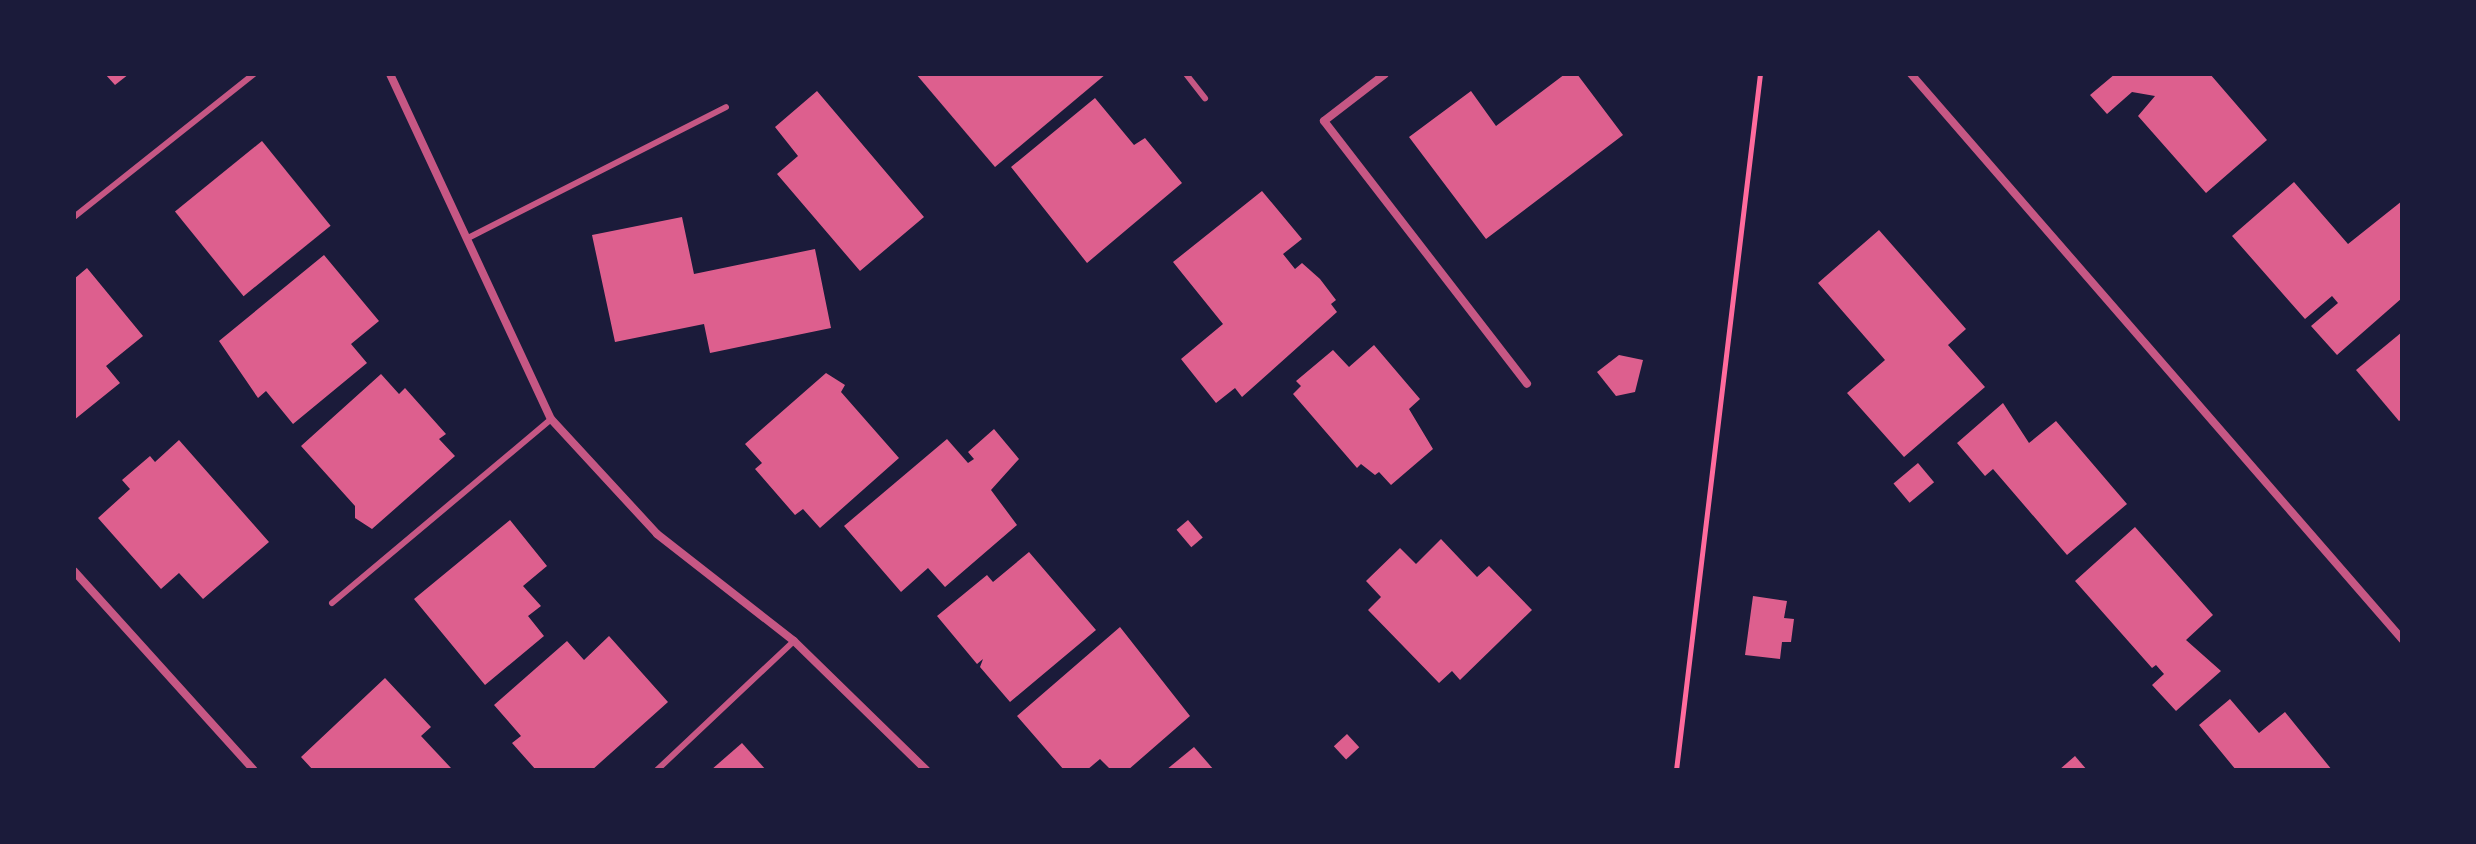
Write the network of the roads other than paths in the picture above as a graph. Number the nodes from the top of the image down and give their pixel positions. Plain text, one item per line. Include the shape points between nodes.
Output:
1 (254, 74) edge
2 (390, 74) edge
3 (1186, 74) edge
4 (1385, 74) edge
5 (1911, 74) edge
6 (1205, 98) dead end
7 (726, 107) dead end
8 (74, 217) edge
9 (470, 237) junction
10 (1527, 384) dead end
11 (551, 419) junction
12 (74, 571) edge
13 (332, 603) dead end
14 (2402, 639) edge
15 (794, 641) junction
16 (254, 770) edge
17 (657, 770) edge
18 (926, 770) edge

1 - 8 lane
2 - 9 street
3 - 6 lane
4 - 10 street via 1324,121
5 - 14 street
7 - 9 lane
9 - 11 street
11 - 13 lane
11 - 15 street via 657,534
12 - 16 street
15 - 17 lane
15 - 18 street

